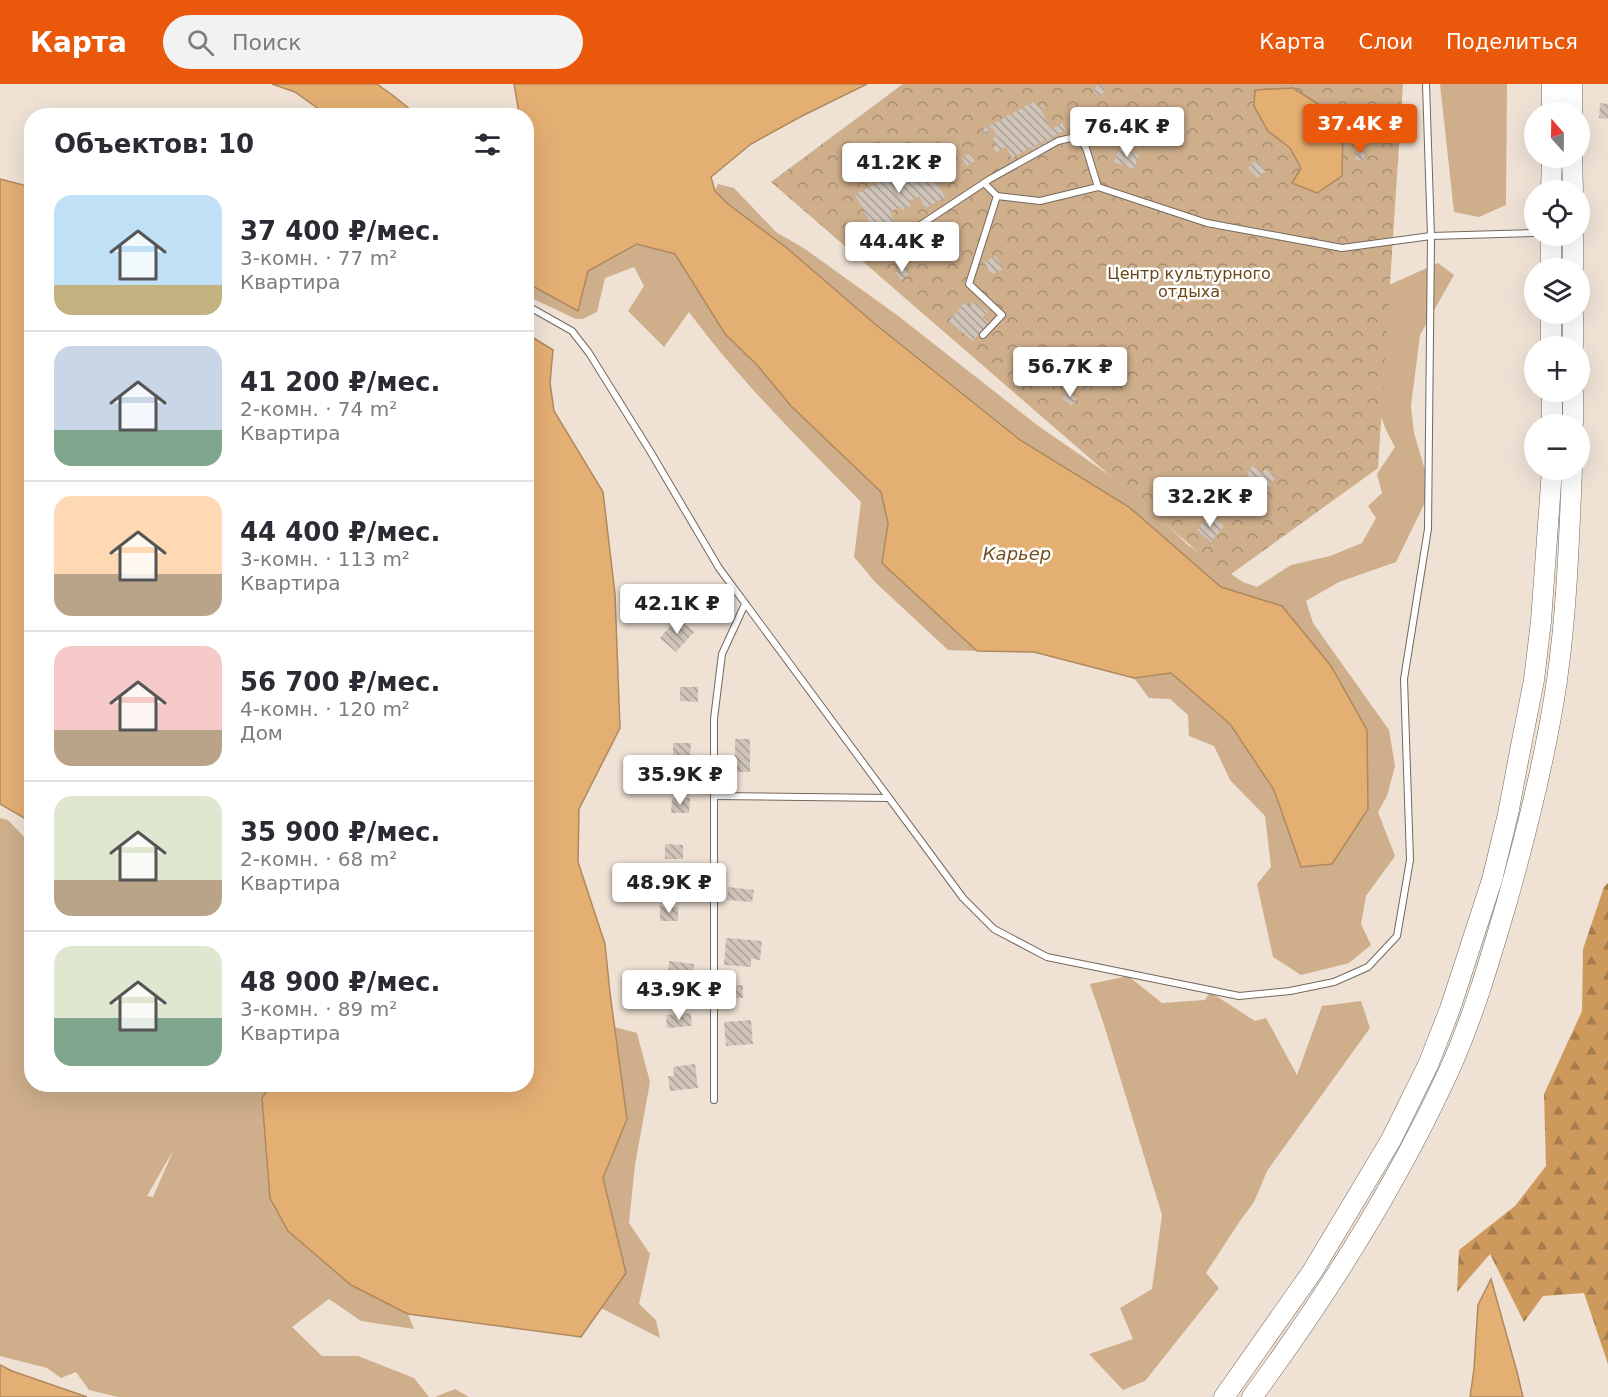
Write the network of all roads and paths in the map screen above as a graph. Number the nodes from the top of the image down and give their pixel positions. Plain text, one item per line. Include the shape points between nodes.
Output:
1 (1426, 84) edge
2 (1552, 84) edge
3 (1572, 84) edge
4 (1552, 102) edge
5 (1572, 102) edge
6 (984, 183) junction
7 (1098, 187) junction
8 (997, 196) junction
9 (1524, 233) edge
10 (1431, 236) junction
11 (881, 251) dead end
12 (534, 310) edge
13 (983, 335) dead end
14 (1551, 480) edge
15 (1571, 480) edge
16 (745, 604) junction
17 (714, 795) junction
18 (889, 798) junction
19 (714, 1100) dead end
20 (1224, 1397) edge
21 (1252, 1397) edge

1 - 10 lane
2 - 4 highway
3 - 5 highway
6 - 7 lane via 1058,141 1071,138 1080,140 1086,148
6 - 8 lane
6 - 11 lane
7 - 8 lane via 1040,201
7 - 10 lane via 1207,224 1342,248
8 - 13 lane via 969,284 1002,315
9 - 10 lane
10 - 18 lane via 1428,529 1404,679 1410,860 1397,936 1368,967 1334,982 1290,992 1239,996 1047,957 994,929 963,898
12 - 16 lane via 572,331 590,353 719,568
14 - 20 highway via 1541,621 1524,735 1492,880 1450,1009 1391,1140 1312,1272
15 - 21 highway via 1557,681 1529,818 1473,1013 1412,1147 1336,1274
16 - 17 lane via 722,654 714,719
16 - 18 lane
17 - 18 lane
17 - 19 lane

